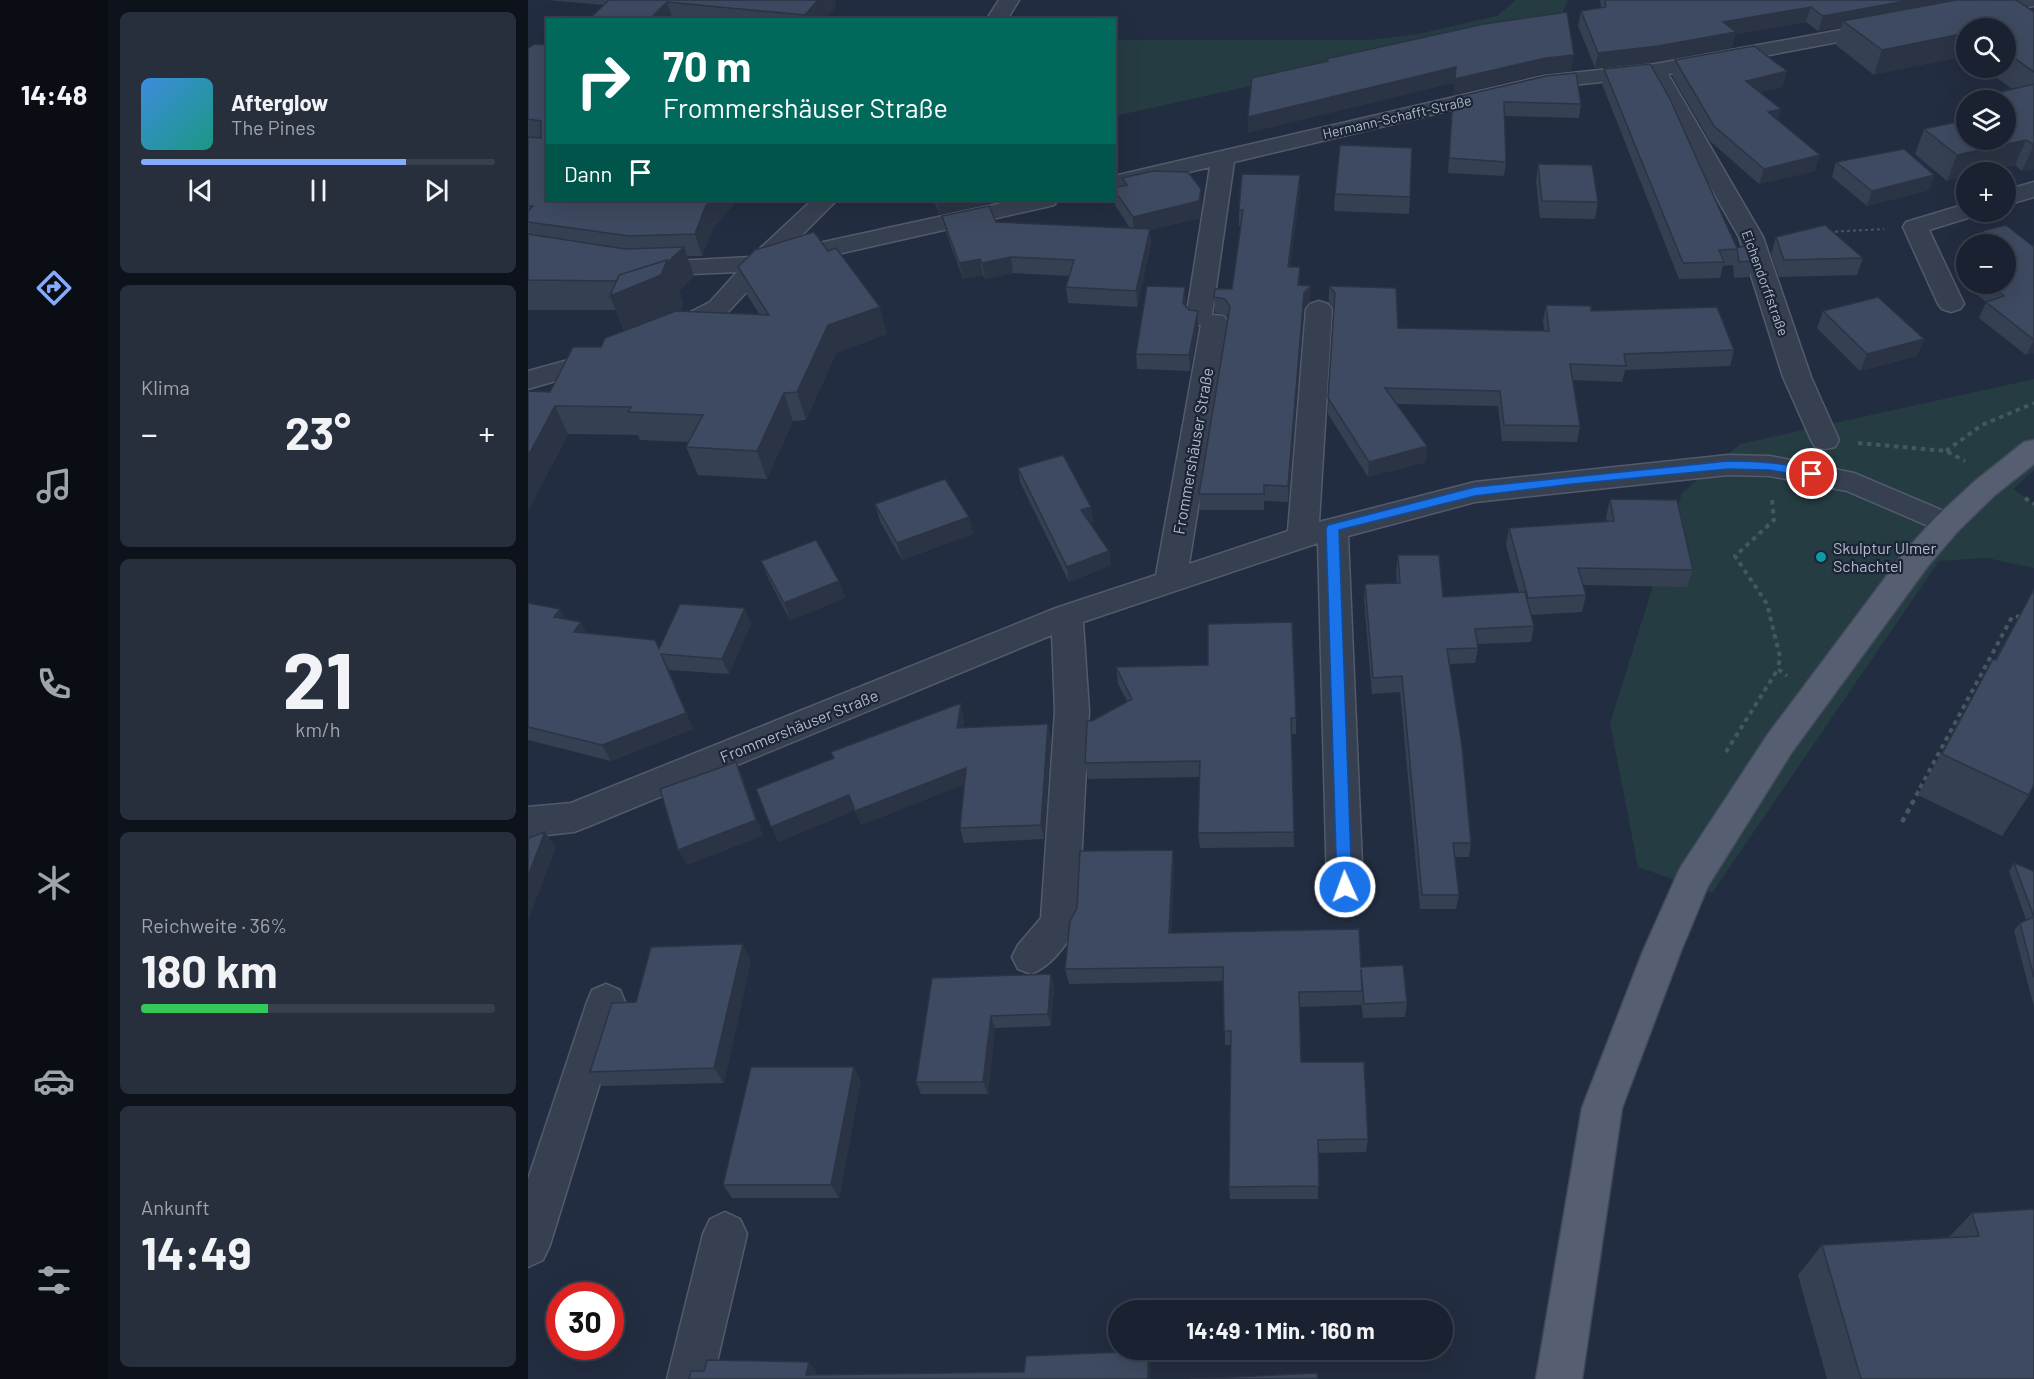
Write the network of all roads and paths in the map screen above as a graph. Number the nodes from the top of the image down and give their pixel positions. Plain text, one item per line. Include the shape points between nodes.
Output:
1 (1009, 0) edge
2 (2031, 2) edge
3 (1957, 14) edge
4 (997, 18) edge
5 (1899, 25) edge
6 (1655, 70) junction
7 (1224, 158) junction
8 (1116, 183) edge
9 (2034, 189) edge
10 (2016, 195) edge
11 (824, 201) edge
12 (1042, 201) edge
13 (1956, 214) edge
14 (1915, 227) junction
15 (1821, 233) edge
16 (758, 264) junction
17 (626, 266) edge
18 (1951, 304) dead end
19 (1319, 309) dead end
20 (528, 380) edge
21 (2034, 403) edge
22 (1825, 440) joint
23 (2034, 449) edge
24 (1946, 451) junction
25 (1770, 466) junction
26 (1996, 478) junction
27 (1947, 524) junction
28 (1318, 532) junction
29 (1171, 579) junction
30 (1067, 616) junction
31 (2023, 616) edge
32 (1813, 697) junction
33 (528, 822) edge
34 (1902, 822) dead end
35 (1345, 887) dead end
36 (1031, 957) dead end
37 (606, 1002) dead end
38 (725, 1234) dead end
39 (528, 1245) edge
40 (690, 1379) edge
41 (1559, 1379) edge

1 - 4 street
2 - 3 street
5 - 6 street, Hermann-Schafft-Straße
6 - 7 street, Hermann-Schafft-Straße via 1544,82
6 - 22 street, Eichendorffstraße via 1751,237 1797,377
7 - 8 street, Hermann-Schafft-Straße
7 - 29 street, Frommershäuser Straße via 1207,320
9 - 10 street
11 - 16 street
12 - 16 street
13 - 14 street
14 - 15 path
14 - 18 street
16 - 17 street
16 - 20 street via 719,308 684,328
19 - 28 street
21 - 24 path via 1982,425
22 - 24 path
23 - 26 main road
24 - 26 path
25 - 27 street, Frommershäuser Straße via 1854,483
25 - 28 street, Frommershäuser Straße via 1728,465 1475,492
25 - 32 path via 1774,520 1735,556 1767,604 1780,657 1778,669
26 - 27 main road
27 - 32 main road
28 - 29 street, Frommershäuser Straße
28 - 35 street
29 - 30 street, Frommershäuser Straße
30 - 33 street, Frommershäuser Straße via 574,817
30 - 36 street via 1072,711 1059,923
31 - 34 path via 2013,617
32 - 41 main road via 1693,879 1602,1108
37 - 39 street
38 - 40 street

